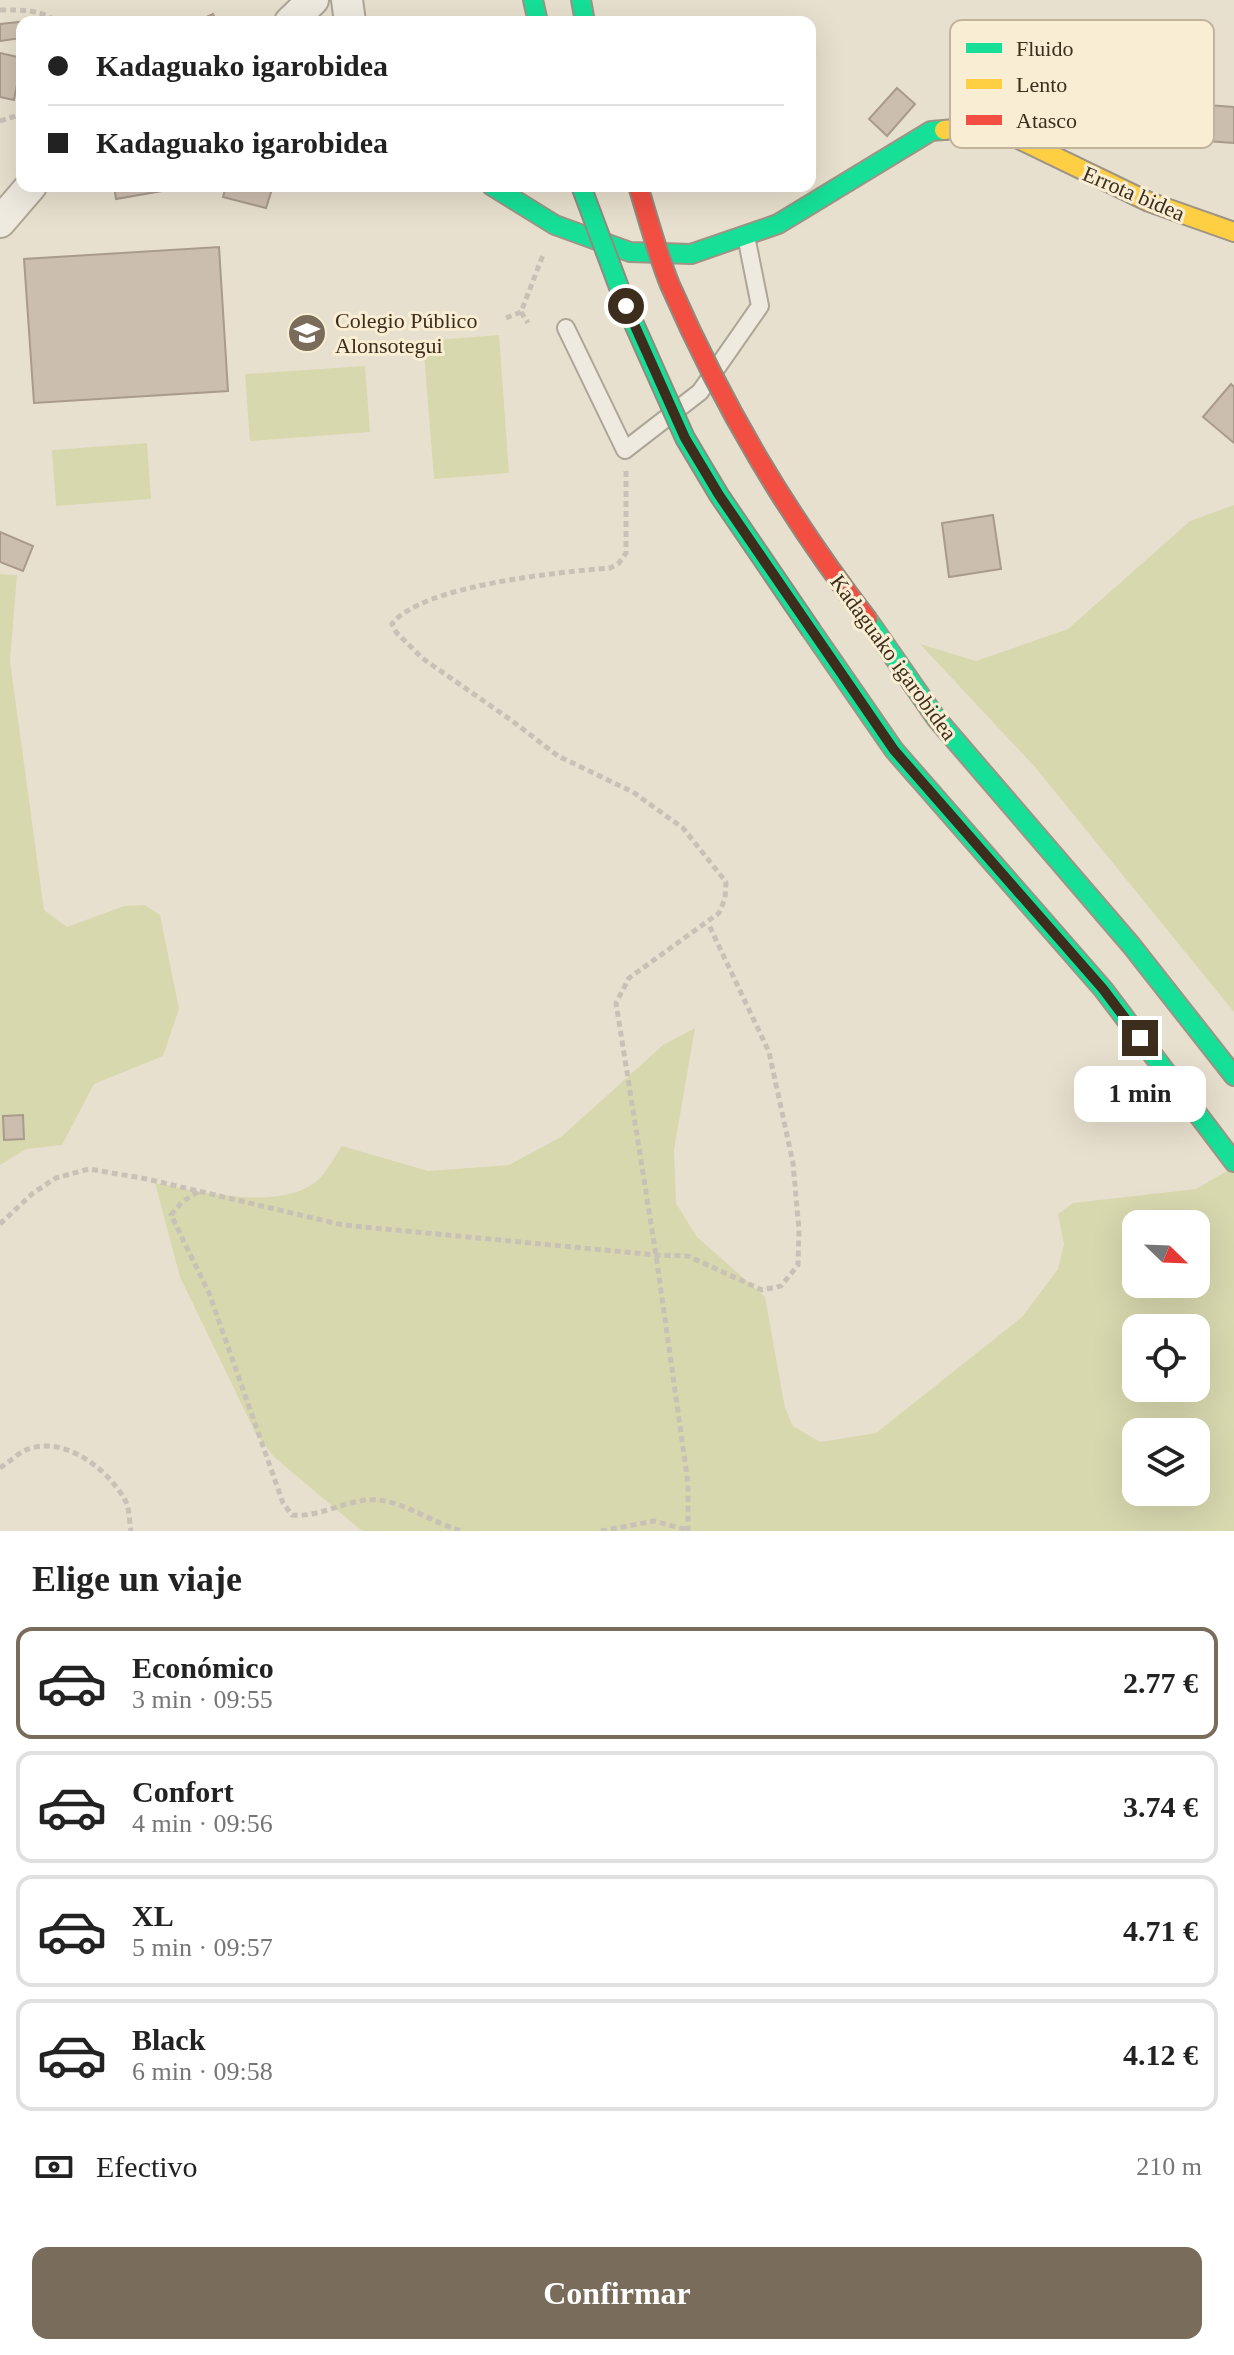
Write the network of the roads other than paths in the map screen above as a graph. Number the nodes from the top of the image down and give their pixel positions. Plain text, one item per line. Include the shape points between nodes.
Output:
1 (313, 0) edge
2 (296, 16) edge
3 (950, 129) edge
4 (1037, 148) edge
5 (26, 192) edge
6 (502, 192) edge
7 (583, 192) edge
8 (640, 192) edge
9 (0, 222) edge
10 (1234, 232) edge
11 (746, 235) junction
12 (566, 328) dead end
13 (1234, 1076) edge
14 (1234, 1162) edge

1 - 2 street
3 - 11 main road, Errota bidea via 931,131 778,224
4 - 10 main road, Errota bidea via 1149,202
5 - 9 street
6 - 11 main road, Errota bidea via 555,225 630,252 691,254
7 - 14 main road, bridge via 626,306 685,438 719,495 894,750 1103,989
8 - 13 main road, Kadaguako igarobidea, bridge via 669,282 733,416 783,503 936,718 1131,945
11 - 12 lane via 760,306 700,392 625,450

